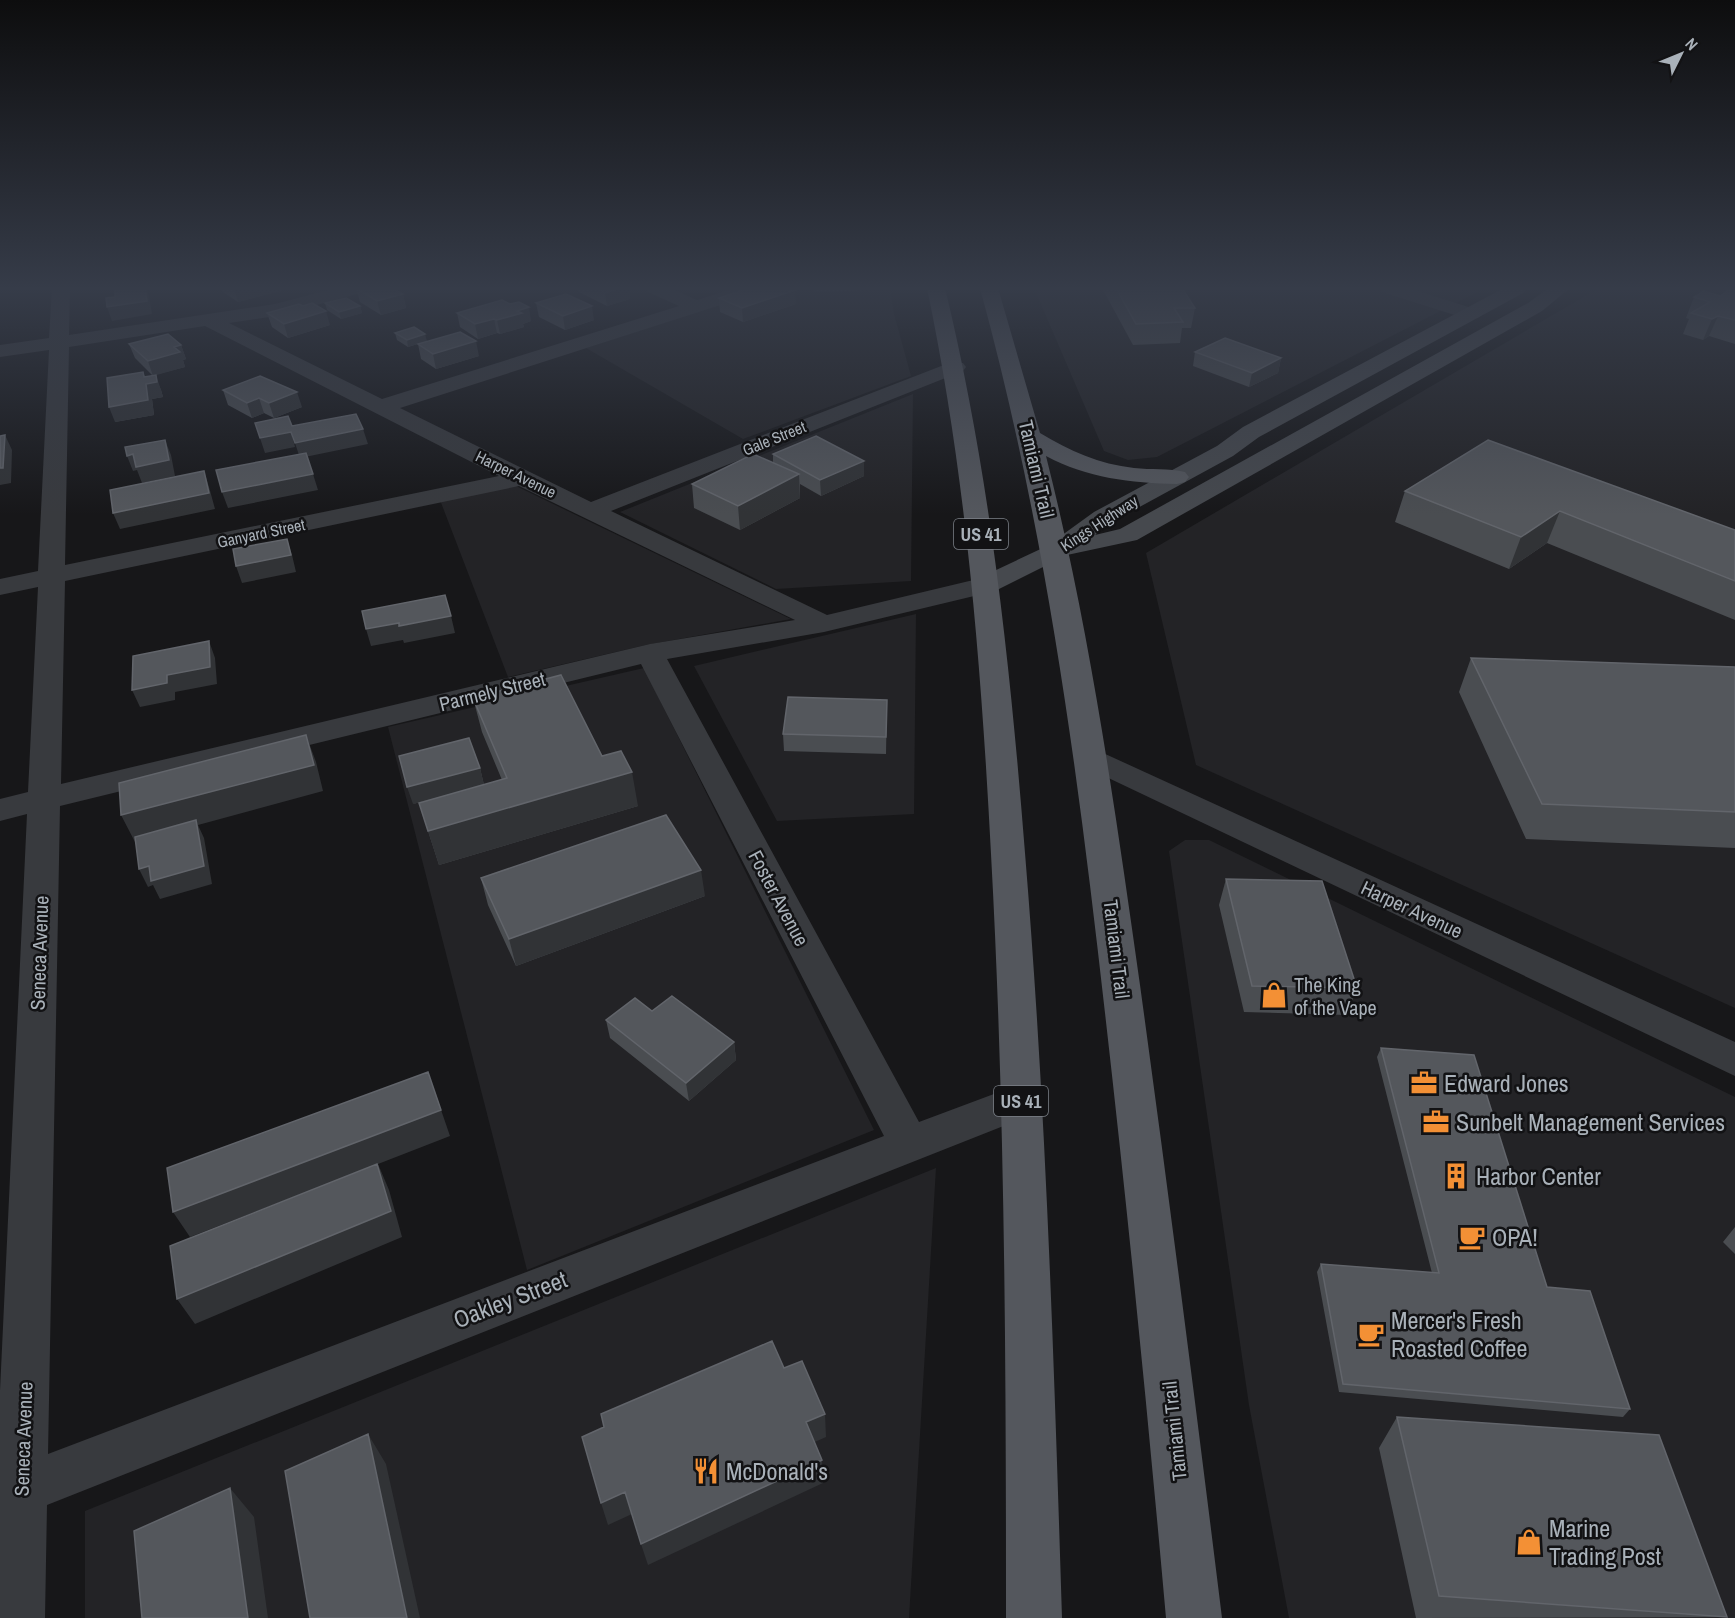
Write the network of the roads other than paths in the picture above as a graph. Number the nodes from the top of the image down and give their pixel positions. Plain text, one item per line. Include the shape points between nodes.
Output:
1 (58, 364) edge
2 (297, 364) edge
3 (518, 364) edge
4 (1010, 364) edge
5 (1379, 364) edge
6 (1434, 364) edge
7 (956, 366) joint
8 (1301, 405) junction
9 (383, 406) junction
10 (1336, 418) junction
11 (1031, 437) junction
12 (1177, 477) junction
13 (522, 478) junction
14 (592, 510) junction
15 (1056, 552) junction
16 (51, 577) junction
17 (986, 585) junction
18 (0, 587) edge
19 (824, 624) junction
20 (650, 653) junction
21 (1090, 757) junction
22 (44, 800) junction
23 (0, 810) edge
24 (1735, 1060) edge
25 (1021, 1101) junction
26 (909, 1143) junction
27 (11, 1494) edge
28 (17, 1618) edge
29 (1034, 1618) edge
30 (1194, 1618) edge

1 - 16 street, Seneca Avenue
2 - 9 street, Harper Avenue
3 - 9 street
4 - 11 main road, Tamiami Trail
5 - 8 main road, Kings Highway
6 - 10 main road, Kings Highway
7 - 14 street, Gale Street
7 - 17 main road, US 41
8 - 10 main road
8 - 12 main road, Kings Highway
9 - 13 street, Harper Avenue
10 - 15 main road, Kings Highway via 1128,535
11 - 12 main road via 1058,456 1089,467 1119,475
11 - 15 main road, Tamiami Trail
12 - 15 main road, Kings Highway via 1103,517
13 - 14 street, Harper Avenue
13 - 16 street, Ganyard Street
14 - 19 street, Harper Avenue
15 - 17 main road
15 - 21 main road, Tamiami Trail
16 - 18 street, Ganyard Street
16 - 22 street, Seneca Avenue
17 - 19 street, Parmely Street
17 - 25 main road, US 41 via 1012,897
19 - 20 street, Parmely Street
20 - 22 street, Parmely Street
20 - 26 street, Foster Avenue
21 - 24 street, Harper Avenue
21 - 30 main road, Tamiami Trail via 1167,1355
22 - 23 street, Parmely Street
22 - 27 street, Seneca Avenue
25 - 26 street, Oakley Street
25 - 29 main road, US 41
26 - 27 street, Oakley Street
27 - 28 street, Seneca Avenue

